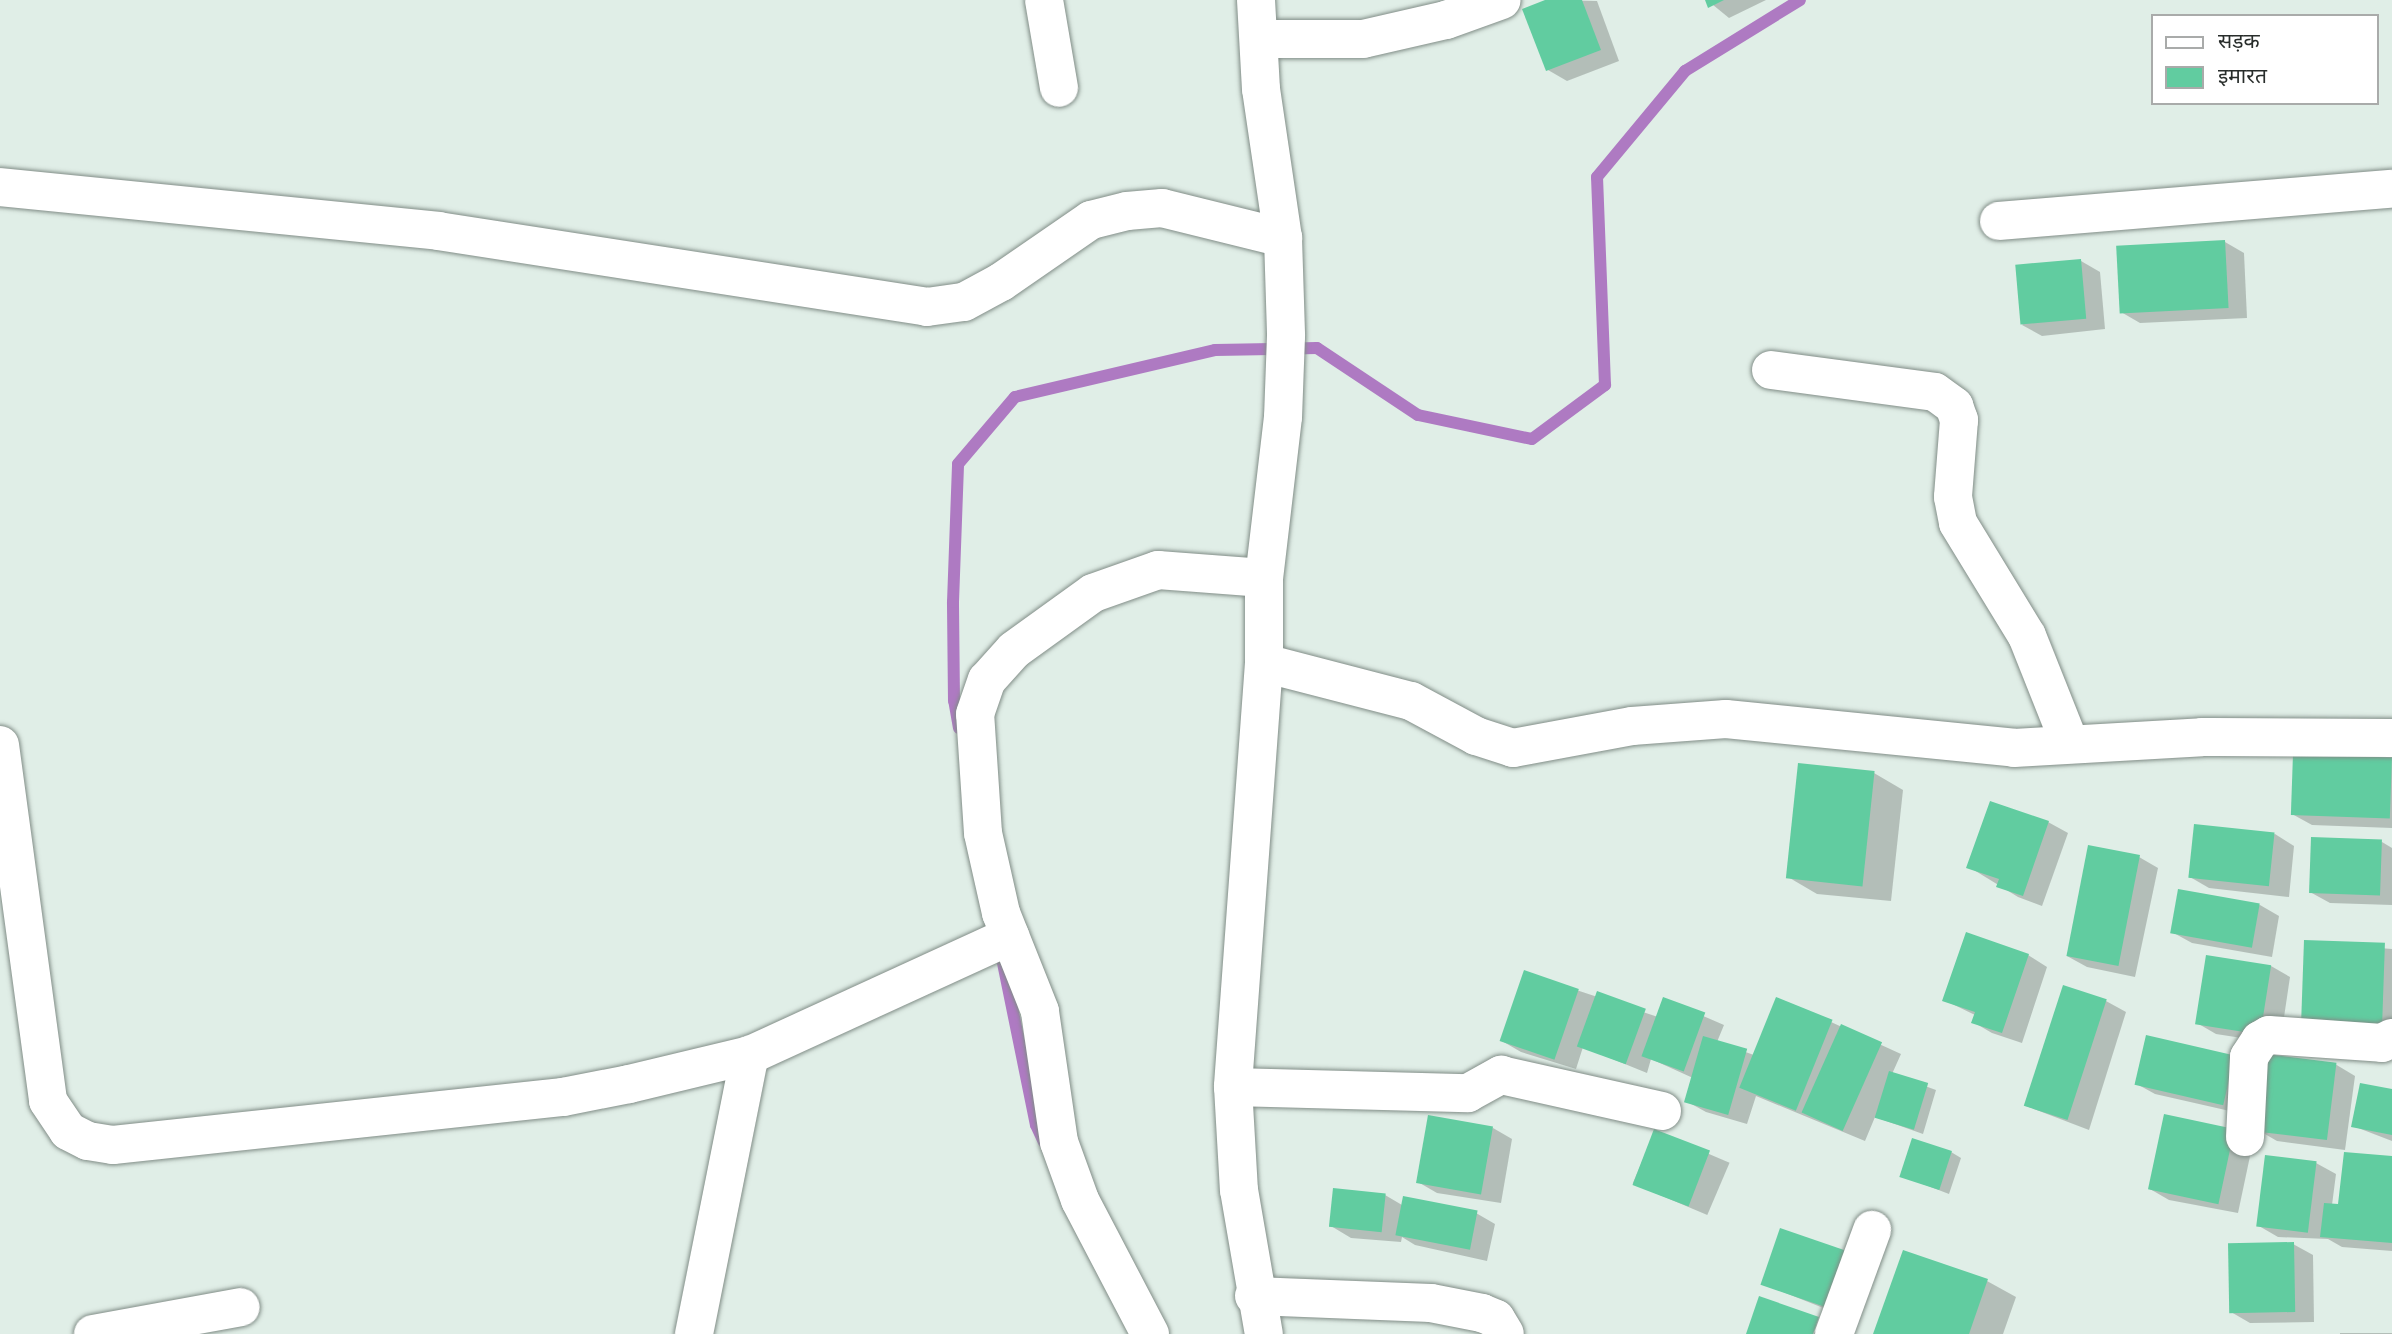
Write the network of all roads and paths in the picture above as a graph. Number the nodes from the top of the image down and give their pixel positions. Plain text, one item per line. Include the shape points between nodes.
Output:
1 (1044, 0) edge
2 (1256, 0) edge
3 (1502, 0) edge
4 (1259, 39) junction
5 (1059, 88) dead end
6 (0, 187) edge
7 (2392, 190) edge
8 (1999, 221) dead end
9 (1283, 238) junction
10 (1771, 370) dead end
11 (1264, 578) junction
12 (1264, 663) junction
13 (2392, 738) edge
14 (2070, 744) junction
15 (0, 746) edge
16 (1007, 937) junction
17 (2392, 1038) edge
18 (750, 1055) junction
19 (1233, 1087) junction
20 (1662, 1111) dead end
21 (2245, 1136) dead end
22 (1872, 1230) dead end
23 (1254, 1296) junction
24 (241, 1307) dead end
25 (93, 1334) edge
26 (694, 1334) edge
27 (1150, 1334) edge
28 (1264, 1334) edge
29 (1505, 1334) edge
30 (1834, 1334) edge

1 - 5 street
2 - 4 street
3 - 4 street via 1433,23 1363,39
4 - 9 street via 1261,89
6 - 9 street via 438,231 927,307 964,302 1091,220 1127,211 1162,208
7 - 8 street
9 - 11 street via 1283,416
10 - 14 street via 1935,393 1954,406 1959,420 1952,497 1958,523 2027,636
11 - 12 street
11 - 16 street via 1158,570 1093,593 1040,628 988,680 975,714 977,787
12 - 14 street via 1411,701 1476,736 1513,748 1632,726 1726,719 2014,748
12 - 19 street
13 - 14 street via 2202,737
15 - 18 street via 47,1101 68,1131 88,1141 114,1145 563,1097
16 - 18 street
16 - 27 street via 1040,1011 1059,1142 1070,1178
17 - 21 street via 2382,1043 2269,1035 2260,1040 2249,1057
18 - 26 street
19 - 20 street via 1468,1093 1501,1075
19 - 23 street via 1239,1190
22 - 30 street
23 - 28 street
23 - 29 street via 1431,1303 1482,1313 1496,1319
24 - 25 street

